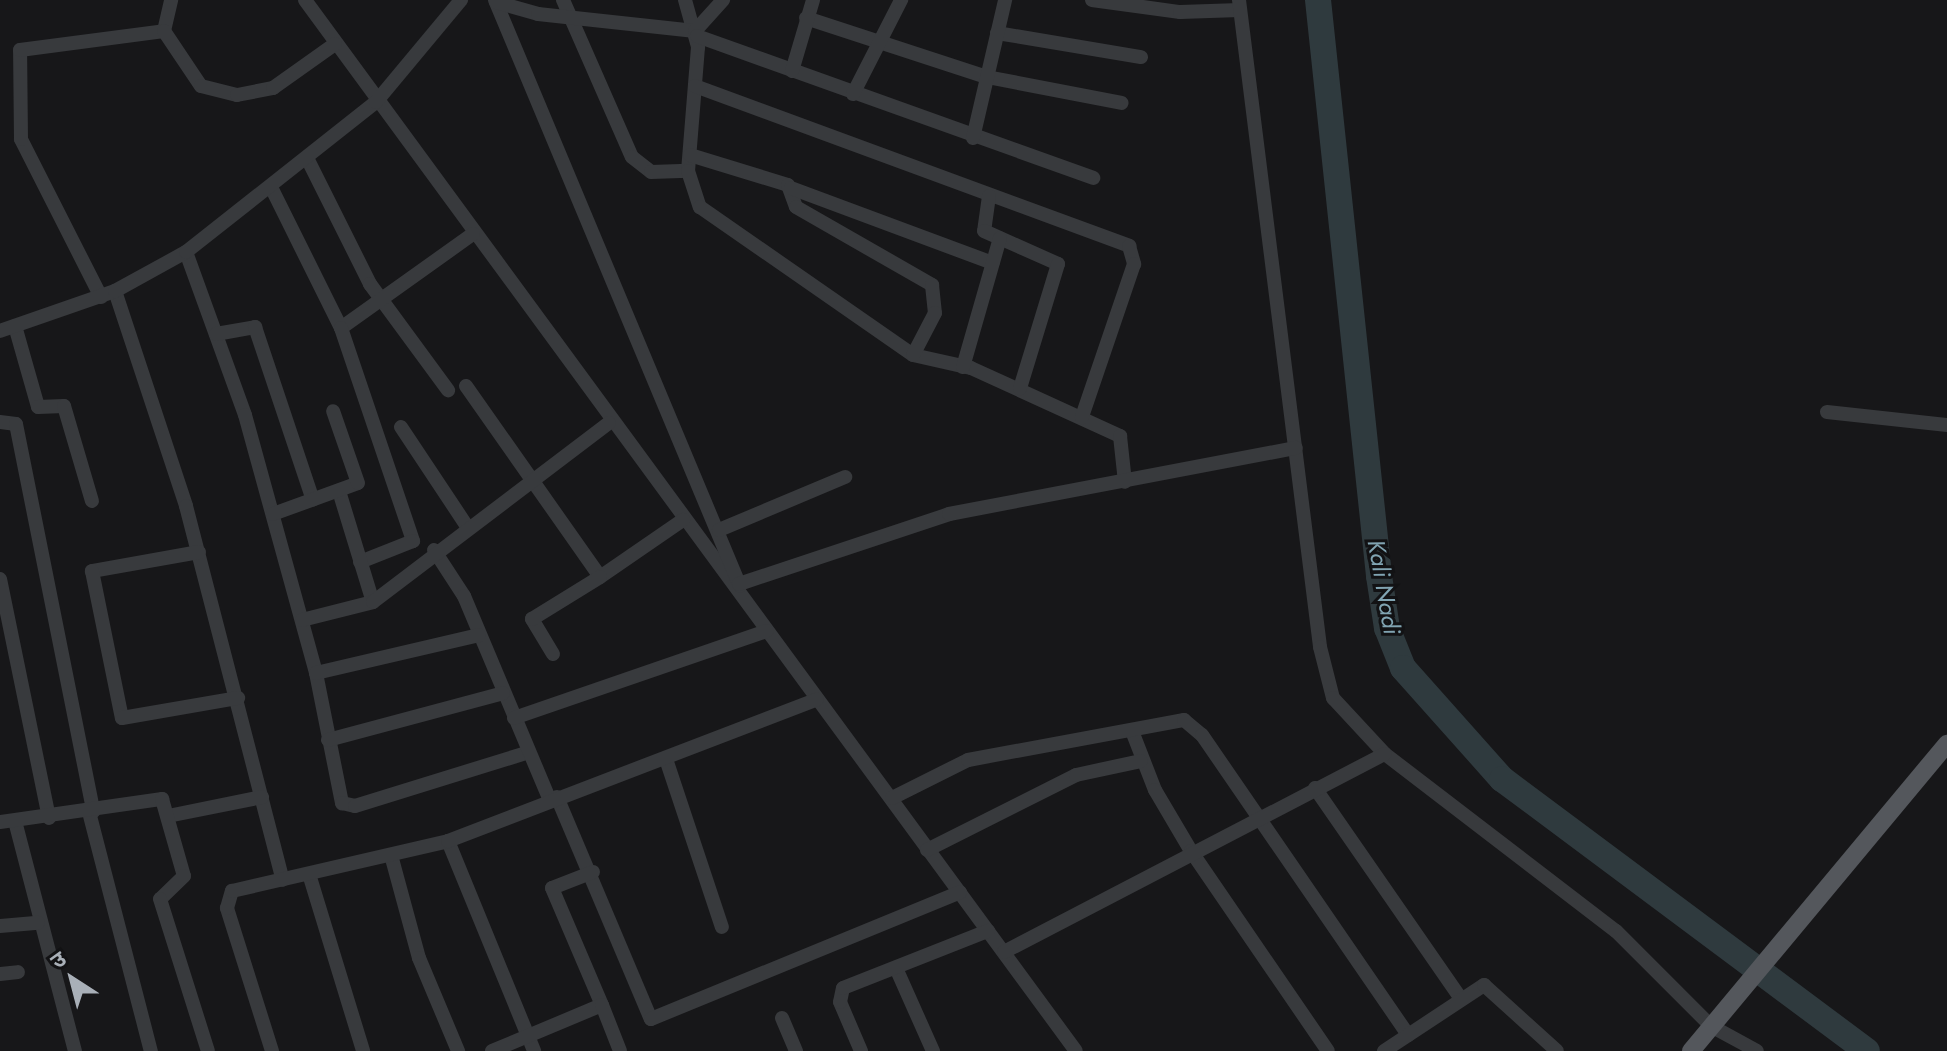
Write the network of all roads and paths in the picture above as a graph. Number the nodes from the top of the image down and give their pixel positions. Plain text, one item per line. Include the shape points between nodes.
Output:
1 (171, 0) edge
2 (305, 0) edge
3 (461, 0) edge
4 (563, 0) edge
5 (685, 0) edge
6 (723, 0) edge
7 (813, 0) edge
8 (901, 0) edge
9 (1005, 0) edge
10 (1092, 0) edge
11 (495, 1) edge
12 (1239, 5) edge
13 (575, 17) junction
14 (806, 18) junction
15 (164, 31) junction
16 (997, 33) junction
17 (696, 34) junction
18 (335, 44) junction
19 (881, 46) junction
20 (1141, 57) dead end
21 (792, 71) junction
22 (987, 77) junction
23 (695, 86) junction
24 (853, 94) junction
25 (376, 102) junction
26 (1122, 103) dead end
27 (973, 138) junction
28 (308, 160) junction
29 (689, 163) junction
30 (1093, 178) dead end
31 (271, 187) junction
32 (791, 188) junction
33 (989, 196) junction
34 (473, 234) junction
35 (1000, 238) junction
36 (186, 252) junction
37 (993, 263) junction
38 (108, 294) junction
39 (380, 299) junction
40 (15, 326) junction
41 (341, 328) junction
42 (0, 331) edge
43 (216, 334) junction
44 (913, 355) junction
45 (963, 367) junction
46 (466, 386) dead end
47 (1020, 388) junction
48 (448, 390) dead end
49 (333, 411) dead end
50 (1827, 412) dead end
51 (1082, 417) junction
52 (0, 422) edge
53 (609, 423) junction
54 (1947, 425) edge
55 (401, 427) dead end
56 (1296, 448) junction
57 (845, 477) dead end
58 (532, 480) junction
59 (1125, 482) junction
60 (339, 491) junction
61 (313, 500) junction
62 (92, 501) dead end
63 (273, 514) junction
64 (683, 520) junction
65 (466, 525) junction
66 (719, 530) junction
67 (434, 550) junction
68 (199, 552) junction
69 (360, 562) junction
70 (600, 577) junction
71 (0, 579) edge
72 (739, 584) junction
73 (373, 602) junction
74 (748, 604) junction
75 (302, 620) junction
76 (766, 631) junction
77 (479, 635) junction
78 (553, 654) dead end
79 (316, 673) junction
80 (503, 693) junction
81 (238, 698) junction
82 (817, 699) junction
83 (514, 718) junction
84 (1132, 731) junction
85 (328, 740) junction
86 (1947, 744) edge
87 (529, 752) junction
88 (1385, 754) junction
89 (666, 759) junction
90 (1141, 761) junction
91 (1315, 788) junction
92 (262, 797) junction
93 (892, 798) junction
94 (554, 799) junction
95 (91, 811) junction
96 (168, 816) junction
97 (1256, 816) junction
98 (49, 818) junction
99 (8, 822) edge
100 (448, 841) junction
101 (927, 850) junction
102 (1191, 851) junction
103 (391, 855) junction
104 (593, 872) junction
105 (309, 874) junction
106 (283, 880) junction
107 (960, 892) junction
108 (38, 923) junction
109 (0, 926) edge
110 (722, 927) dead end
111 (988, 931) junction
112 (1004, 952) junction
113 (896, 968) junction
114 (18, 972) dead end
115 (0, 974) edge
116 (1461, 999) junction
117 (602, 1005) junction
118 (782, 1018) dead end
119 (1711, 1026) junction
120 (1408, 1035) junction
121 (528, 1036) junction
122 (75, 1051) edge
123 (151, 1051) edge
124 (208, 1051) edge
125 (272, 1051) edge
126 (363, 1051) edge
127 (458, 1051) edge
128 (492, 1051) edge
129 (534, 1051) edge
130 (620, 1051) edge
131 (796, 1051) edge
132 (861, 1051) edge
133 (933, 1051) edge
134 (1076, 1051) edge
135 (1328, 1051) edge
136 (1384, 1051) edge
137 (1557, 1051) edge
138 (1691, 1051) edge
139 (1757, 1051) edge

1 - 15 street
2 - 18 street
3 - 25 street
4 - 13 street
5 - 17 street
6 - 17 street
7 - 14 street
8 - 19 street
9 - 16 street
10 - 12 street via 1180,12
11 - 13 street
11 - 66 street
12 - 56 street
13 - 17 street
13 - 29 street via 632,157 651,172
14 - 19 street
14 - 21 street
15 - 18 street via 186,71 214,93 273,88
15 - 38 street via 27,44 18,54 21,139
16 - 20 street
16 - 22 street
17 - 21 street
17 - 23 street
18 - 25 street
19 - 22 street
19 - 24 street
21 - 24 street
22 - 26 street
22 - 27 street
23 - 29 street
23 - 33 street
24 - 27 street
25 - 28 street
25 - 34 street
27 - 30 street
28 - 31 street
28 - 39 street
29 - 32 street
29 - 44 street via 693,196 714,220
31 - 36 street
31 - 41 street
32 - 37 street
32 - 44 street via 796,207 932,285 935,313
33 - 35 street via 981,225
33 - 51 street via 1134,250
34 - 39 street
34 - 53 street
35 - 37 street
35 - 47 street via 1058,264
36 - 38 street
36 - 43 street
37 - 45 street
38 - 40 street
38 - 68 street
39 - 41 street
39 - 48 street
40 - 42 street
40 - 62 street via 38,407 65,408
41 - 69 street via 413,541
43 - 61 street via 255,327
43 - 63 street
44 - 45 street
45 - 47 street
46 - 58 street
47 - 51 street
49 - 60 street via 359,481
50 - 54 street
51 - 59 street via 1124,441
52 - 95 street via 16,424
53 - 58 street
53 - 64 street
55 - 65 street
56 - 59 street
56 - 88 street via 1326,683 1356,729
57 - 66 street
58 - 65 street
58 - 70 street
59 - 72 street via 949,514
60 - 61 street
60 - 69 street
61 - 63 street
63 - 75 street
64 - 70 street
64 - 74 street
65 - 67 street
66 - 72 street
67 - 73 street
67 - 77 street
68 - 81 street
68 - 81 street via 92,571 122,718
69 - 73 street
70 - 78 street via 532,619
71 - 98 street
72 - 74 street
73 - 75 street
74 - 76 street
75 - 79 street
76 - 82 street
76 - 83 street
77 - 79 street
77 - 80 street
79 - 85 street
80 - 83 street
80 - 85 street
81 - 92 street
82 - 89 street
82 - 93 street
83 - 87 street
84 - 90 street
84 - 93 street via 968,760
84 - 97 street via 1174,721 1194,726
85 - 87 street via 346,806
86 - 119 main road
87 - 94 street
88 - 91 street
88 - 119 street via 1616,931
89 - 94 street
89 - 110 street
90 - 101 street via 1076,775
90 - 102 street
91 - 97 street
91 - 116 street
92 - 96 street
92 - 106 street
93 - 101 street
94 - 100 street
94 - 104 street
95 - 96 street via 160,797
95 - 98 street
95 - 123 street
96 - 124 street via 184,876 160,899
97 - 102 street
97 - 120 street
98 - 99 street
99 - 108 street
100 - 103 street
100 - 121 street
101 - 107 street
102 - 112 street
102 - 135 street
103 - 105 street
103 - 127 street via 419,958
104 - 107 street via 651,1019
104 - 117 street via 552,888
105 - 106 street
105 - 126 street
106 - 125 street via 232,891 226,900
107 - 111 street
108 - 109 street
108 - 122 street
111 - 112 street
111 - 113 street
112 - 134 street
113 - 132 street via 839,992
113 - 133 street
114 - 115 street
116 - 120 street
116 - 137 street via 1491,985
117 - 121 street
117 - 130 street
118 - 131 street
119 - 138 main road
119 - 139 street
120 - 136 street
121 - 128 street
121 - 129 street

